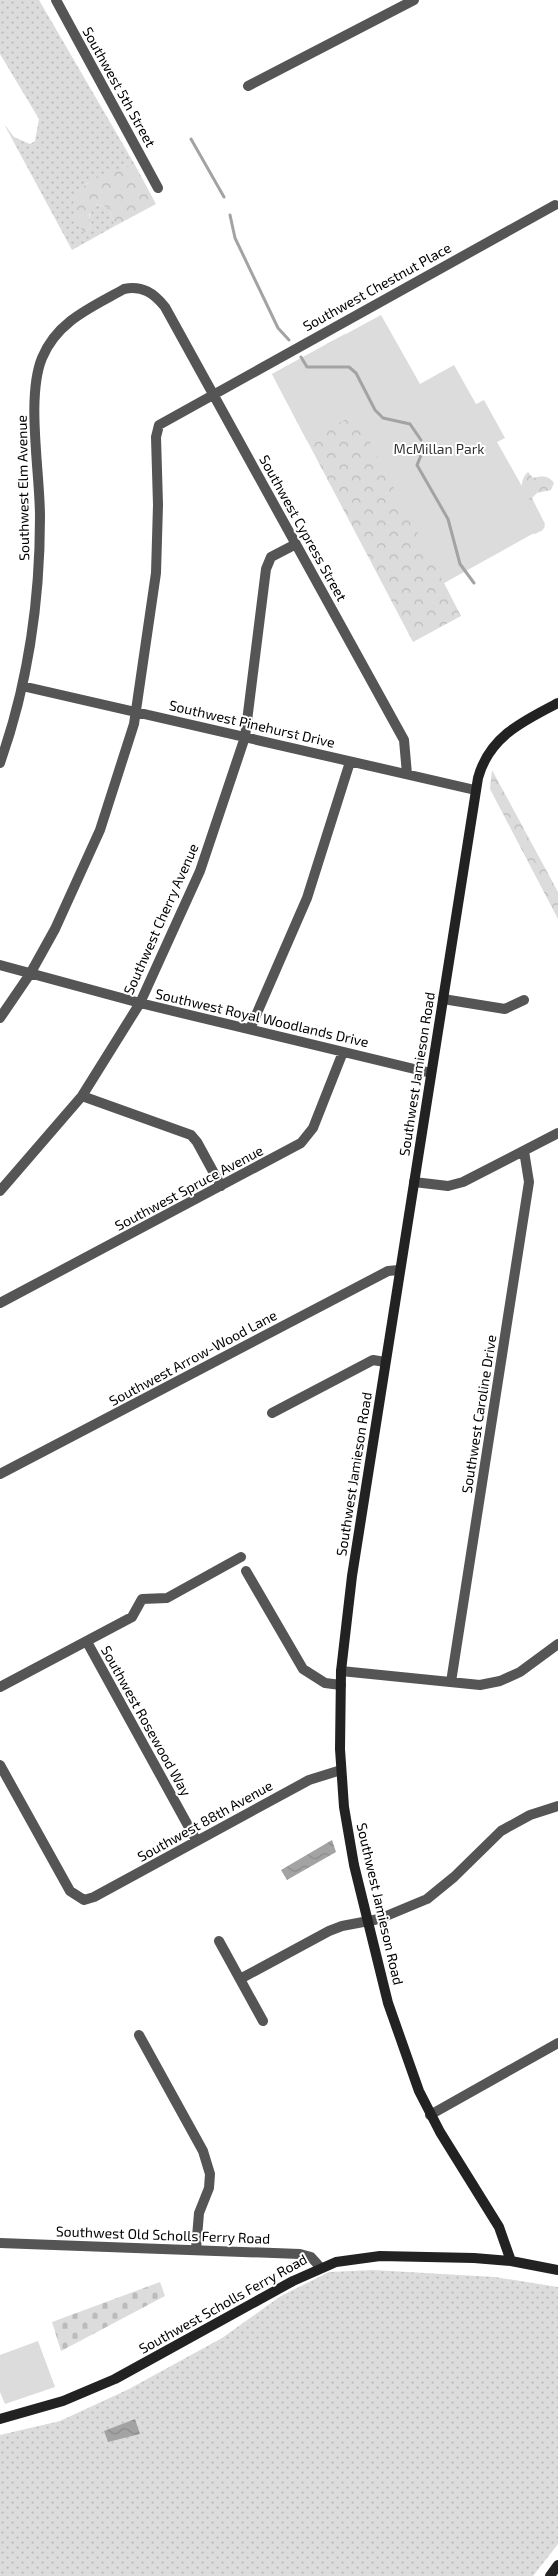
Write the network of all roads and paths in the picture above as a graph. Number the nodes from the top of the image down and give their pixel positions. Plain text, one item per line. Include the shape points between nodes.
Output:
1 (56, 0) edge
2 (414, 0) edge
3 (248, 86) dead end
4 (158, 188) dead end
5 (555, 204) dead end
6 (160, 301) joint
7 (213, 394) junction
8 (296, 544) junction
9 (22, 686) junction
10 (558, 703) edge
11 (137, 712) junction
12 (245, 737) junction
13 (350, 762) junction
14 (0, 763) edge
15 (407, 774) junction
16 (475, 790) junction
17 (0, 966) edge
18 (30, 974) junction
19 (443, 999) junction
20 (524, 1000) dead end
21 (140, 1003) junction
22 (0, 1018) edge
23 (250, 1029) junction
24 (343, 1052) junction
25 (431, 1073) junction
26 (82, 1096) junction
27 (558, 1133) edge
28 (524, 1151) junction
29 (414, 1182) junction
30 (222, 1186) junction
31 (0, 1191) edge
32 (399, 1270) junction
33 (0, 1303) edge
34 (385, 1362) junction
35 (272, 1413) dead end
36 (0, 1474) edge
37 (241, 1558) dead end
38 (246, 1571) dead end
39 (87, 1642) junction
40 (558, 1644) edge
41 (341, 1671) junction
42 (451, 1682) junction
43 (341, 1686) junction
44 (0, 1687) edge
45 (0, 1765) edge
46 (341, 1770) junction
47 (558, 1806) edge
48 (196, 1840) junction
49 (369, 1921) junction
50 (218, 1941) dead end
51 (240, 1980) junction
52 (263, 2021) dead end
53 (139, 2035) dead end
54 (558, 2043) edge
55 (430, 2115) junction
56 (0, 2243) edge
57 (196, 2249) junction
58 (511, 2261) junction
59 (320, 2267) junction
60 (558, 2270) edge
61 (0, 2419) edge
62 (558, 2565) edge
63 (550, 2576) edge

1 - 4 street, Southwest 5th Street
2 - 3 street
5 - 7 street, Southwest Chestnut Place
6 - 7 street, Southwest Cypress Street
6 - 9 street, Southwest Elm Avenue via 146,290 124,289 67,323 42,358 35,396 40,493 39,565
7 - 8 street, Southwest Cypress Street
7 - 11 street, Southwest Chestnut Place via 163,421 156,431 156,573
8 - 12 street, Southwest Cherry Avenue via 271,557 266,569
8 - 15 street, Southwest Cypress Street via 404,740
9 - 11 street, Southwest Pinehurst Drive
9 - 14 street, Southwest Elm Avenue
10 - 16 street, Southwest Jamieson Road via 501,737 487,753
11 - 12 street, Southwest Pinehurst Drive
11 - 18 street, Southwest Chestnut Place via 100,830 55,929
12 - 13 street, Southwest Pinehurst Drive
12 - 21 street, Southwest Cherry Avenue via 200,871
13 - 15 street, Southwest Pinehurst Drive
13 - 23 street via 307,898
15 - 16 street, Southwest Pinehurst Drive
16 - 19 street, Southwest Jamieson Road
17 - 18 street, Southwest Royal Woodlands Drive
18 - 21 street, Southwest Royal Woodlands Drive
18 - 22 street, Southwest Chestnut Place
19 - 20 street via 505,1009
19 - 25 street, Southwest Jamieson Road
21 - 23 street, Southwest Royal Woodlands Drive
21 - 26 street, Southwest Cherry Avenue
23 - 24 street, Southwest Royal Woodlands Drive
24 - 25 street, Southwest Royal Woodlands Drive
24 - 30 street, Southwest Spruce Avenue via 308,1135 295,1147
25 - 29 street, Southwest Jamieson Road
26 - 30 street via 191,1135
26 - 31 street, Southwest Cherry Avenue
27 - 28 street
28 - 29 street via 463,1182 448,1186
28 - 42 street, Southwest Caroline Drive via 529,1182
29 - 32 street, Southwest Jamieson Road
30 - 33 street, Southwest Spruce Avenue
32 - 34 street, Southwest Jamieson Road
32 - 36 street, Southwest Arrow-Wood Lane via 388,1271
34 - 35 street via 373,1360
34 - 41 street, Southwest Jamieson Road
37 - 39 street via 167,1598 142,1599 132,1617
38 - 43 street via 303,1668 325,1683
39 - 44 street
39 - 48 street, Southwest Rosewood Way
40 - 42 street via 520,1672 500,1682 480,1685
41 - 42 street
41 - 43 street, Southwest Jamieson Road
43 - 46 street, Southwest Jamieson Road
45 - 48 street, Southwest 88th Avenue via 70,1891 84,1900 94,1898
46 - 48 street, Southwest 88th Avenue via 309,1780
46 - 49 street, Southwest Jamieson Road via 350,1845
47 - 49 street via 530,1815 501,1831 454,1878 427,1899
49 - 51 street via 329,1931
49 - 55 street, Southwest Jamieson Road via 388,2003
50 - 51 street
51 - 52 street
53 - 57 street via 207,2163 209,2188 199,2213
54 - 55 street
55 - 58 street, Southwest Jamieson Road via 499,2227
56 - 57 street, Southwest Old Scholls Ferry Road
57 - 59 street, Southwest Old Scholls Ferry Road via 307,2255
58 - 59 street, Southwest Scholls Ferry Road via 380,2256 347,2259
58 - 60 street, Southwest Scholls Ferry Road
59 - 61 street, Southwest Scholls Ferry Road via 114,2379 62,2401
62 - 63 street

